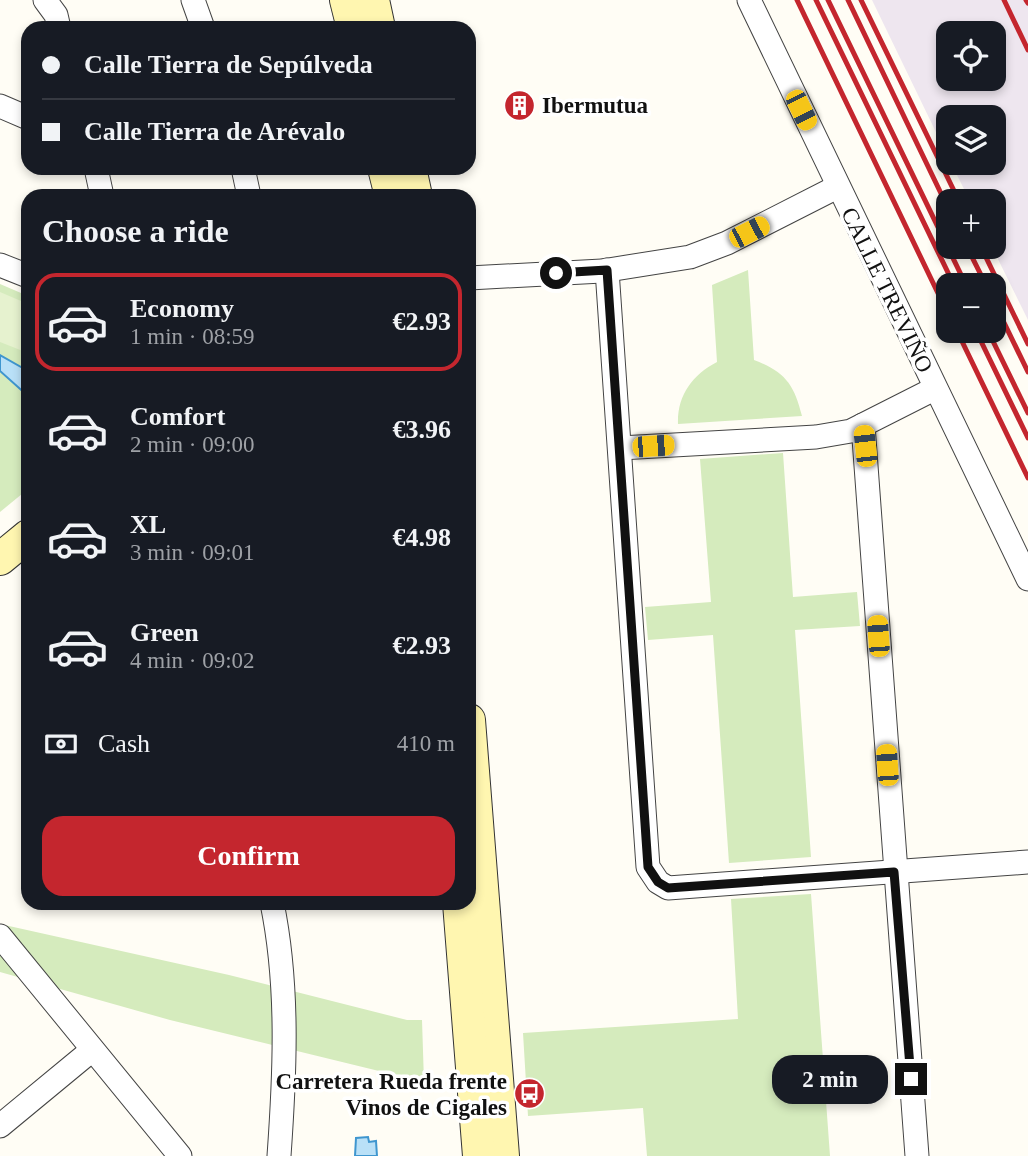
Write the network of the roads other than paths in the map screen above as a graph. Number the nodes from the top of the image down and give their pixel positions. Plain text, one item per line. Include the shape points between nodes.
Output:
1 (45, 0) edge
2 (193, 0) edge
3 (346, 0) edge
4 (373, 0) edge
5 (749, 0) edge
6 (57, 21) edge
7 (200, 21) edge
8 (351, 21) edge
9 (378, 21) edge
10 (0, 106) edge
11 (21, 115) edge
12 (837, 187) junction
13 (0, 265) edge
14 (607, 270) junction
15 (21, 273) edge
16 (476, 278) edge
17 (934, 389) junction
18 (863, 425) junction
19 (620, 448) junction
20 (21, 542) edge
21 (0, 559) edge
22 (1028, 579) edge
23 (476, 810) edge
24 (1028, 862) edge
25 (894, 872) junction
26 (273, 910) edge
27 (460, 910) edge
28 (0, 936) edge
29 (92, 1050) junction
30 (0, 1126) edge
31 (180, 1156) edge
32 (279, 1156) edge
33 (479, 1156) edge
34 (503, 1156) edge
35 (917, 1156) edge

1 - 6 street
2 - 7 street
3 - 8 street
4 - 9 street
5 - 12 street, CALLE TREVIÑO
10 - 11 street
12 - 14 street via 690,257
12 - 17 street, CALLE TREVIÑO
13 - 15 street
14 - 16 street
14 - 19 street
17 - 18 street
17 - 22 street, CALLE TREVIÑO
18 - 19 street via 816,437
18 - 25 street
19 - 25 street via 648,867 668,888
20 - 21 street
23 - 34 street
24 - 25 street
25 - 35 street
26 - 32 street via 279,938 285,1066
27 - 33 street
28 - 29 street
29 - 30 street
29 - 31 street

